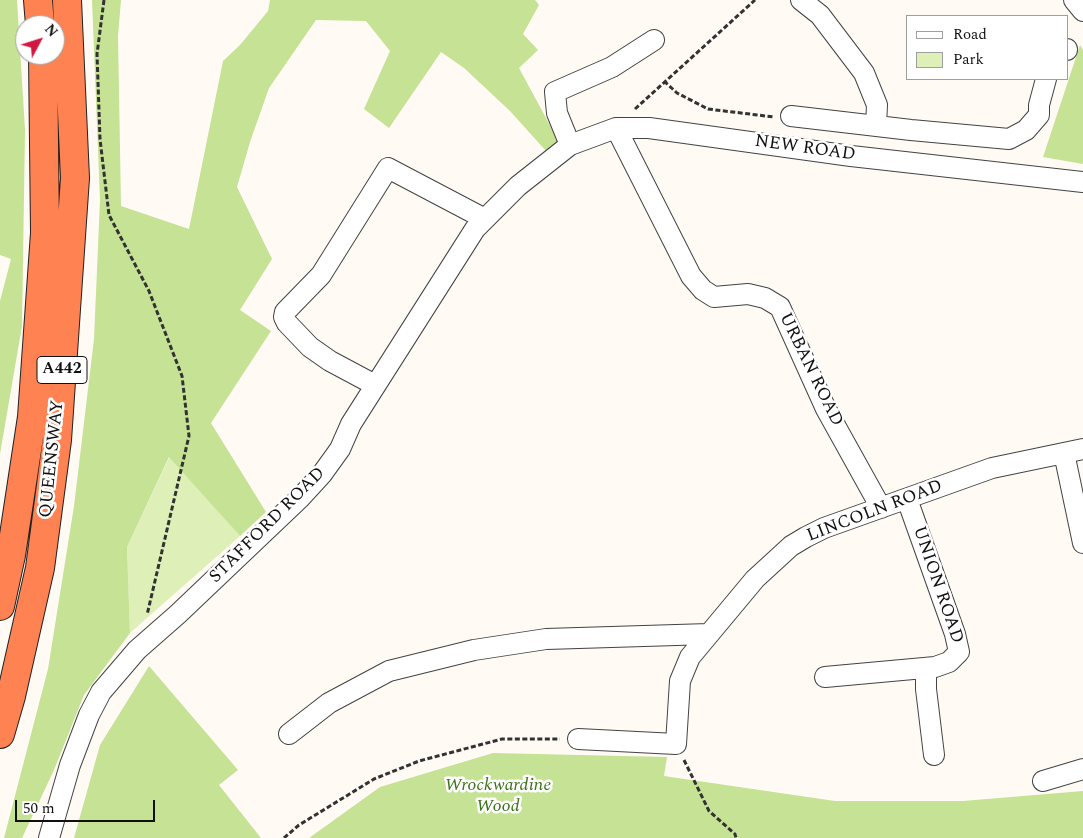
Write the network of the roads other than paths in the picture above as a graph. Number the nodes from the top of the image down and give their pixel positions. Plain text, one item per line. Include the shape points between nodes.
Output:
1 (38, 0) edge
2 (67, 0) edge
3 (801, 0) edge
4 (1074, 0) edge
5 (1083, 11) edge
6 (39, 15) edge
7 (654, 40) dead end
8 (43, 65) edge
9 (1046, 80) edge
10 (792, 116) road end
11 (876, 126) junction
12 (616, 128) junction
13 (570, 145) junction
14 (539, 170) joint
15 (1083, 182) edge
16 (485, 219) junction
17 (375, 386) junction
18 (1074, 451) edge
19 (908, 499) junction
20 (881, 508) junction
21 (1083, 543) edge
22 (0, 606) edge
23 (710, 634) junction
24 (926, 668) junction
25 (825, 677) dead end
26 (0, 734) edge
27 (289, 734) dead end
28 (578, 739) road end
29 (934, 755) dead end
30 (1083, 769) edge
31 (1043, 781) dead end
32 (49, 838) edge

1 - 6 highway
2 - 26 highway, QUEENSWAY / A442 via 75,178 57,440 40,568
3 - 11 street via 820,15 864,73 877,105
4 - 5 street
7 - 13 street via 612,68 555,92 557,113
8 - 22 highway, QUEENSWAY / A442 via 45,233 32,417
9 - 11 street via 1039,115 1026,130 1009,139
10 - 11 street
12 - 13 street, NEW ROAD
12 - 15 street, NEW ROAD via 649,128 851,156
12 - 20 street, URBAN ROAD via 691,276 703,290 714,297 748,294 765,298 780,307 826,409
13 - 14 street, NEW ROAD
14 - 16 street, STAFFORD ROAD
16 - 17 street, STAFFORD ROAD via 475,229
16 - 17 street via 388,168 320,275 285,312 286,323 310,347
17 - 32 street, STAFFORD ROAD via 351,424 340,449 322,474 137,650 101,692 70,765
18 - 19 street, LINCOLN ROAD via 992,468
18 - 21 street
19 - 20 street, LINCOLN ROAD
19 - 24 street, UNION ROAD via 959,652 950,662
20 - 23 street, LINCOLN ROAD via 824,528 791,546 755,579
23 - 27 street via 546,639 474,650 440,651 389,671 329,703
23 - 28 street, LINCOLN ROAD via 690,658 680,681 676,744
24 - 25 street, UNION ROAD
24 - 29 street
30 - 31 street

